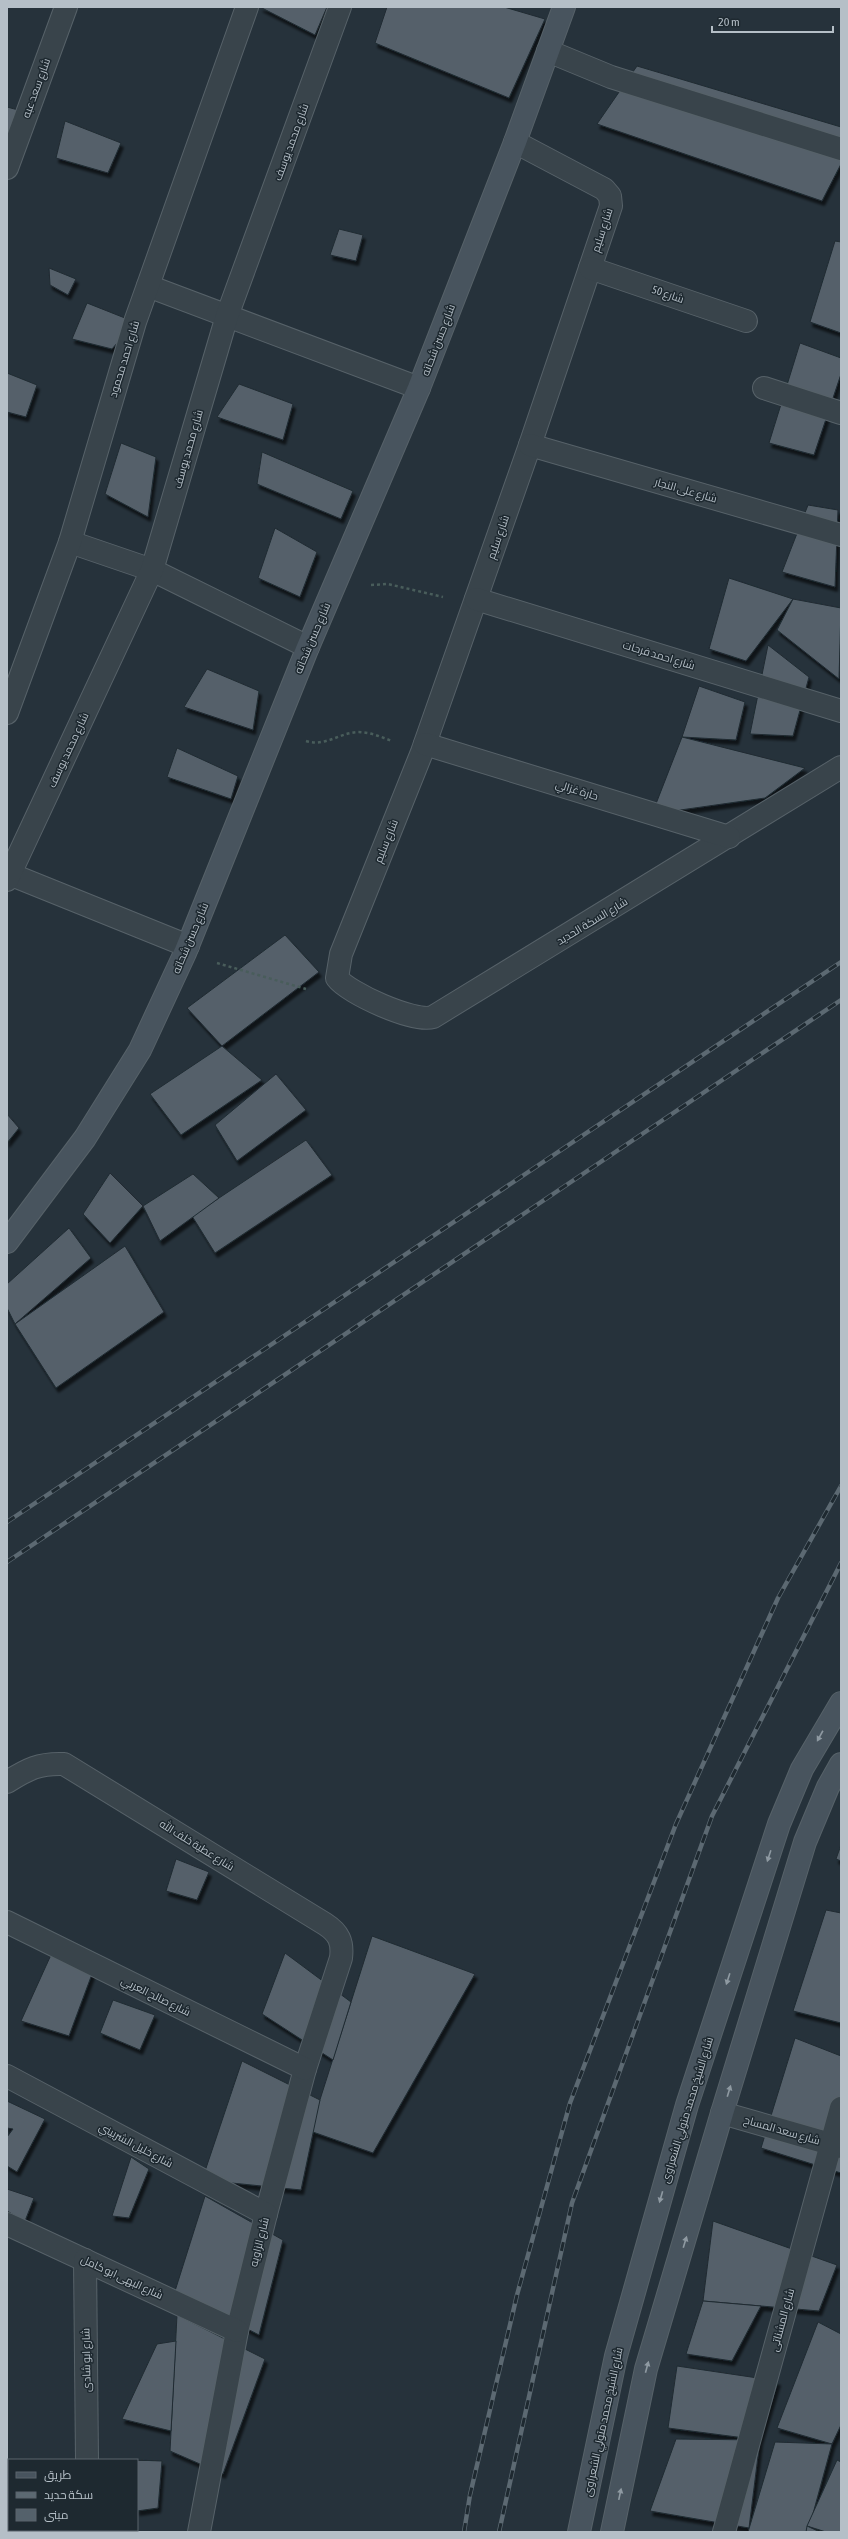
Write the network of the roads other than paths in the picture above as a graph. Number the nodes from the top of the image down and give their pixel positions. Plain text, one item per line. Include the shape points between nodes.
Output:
1 (66, 7) edge
2 (247, 7) edge
3 (340, 7) edge
4 (564, 7) edge
5 (548, 51) junction
6 (515, 142) junction
7 (841, 149) edge
8 (7, 168) edge
9 (590, 268) junction
10 (148, 286) junction
11 (227, 316) junction
12 (746, 321) dead end
13 (419, 388) junction
14 (764, 388) dead end
15 (841, 413) edge
16 (530, 445) junction
17 (841, 535) edge
18 (70, 542) junction
19 (152, 570) junction
20 (475, 602) junction
21 (308, 647) junction
22 (841, 711) edge
23 (7, 712) edge
24 (424, 748) junction
25 (841, 767) edge
26 (729, 837) junction
27 (8, 876) edge
28 (186, 950) junction
29 (337, 978) joint
30 (7, 1242) edge
31 (841, 1703) edge
32 (841, 1764) edge
33 (7, 1782) edge
34 (7, 1922) edge
35 (341, 1958) joint
36 (305, 2069) junction
37 (7, 2076) edge
38 (841, 2108) edge
39 (722, 2113) junction
40 (836, 2146) edge
41 (266, 2214) junction
42 (7, 2224) edge
43 (84, 2260) junction
44 (237, 2331) junction
45 (87, 2459) edge
46 (199, 2532) edge
47 (579, 2532) edge
48 (612, 2532) edge
49 (724, 2532) edge

1 - 8 street, شارع سعد عبه
2 - 10 street, شارع احمد محمود
3 - 11 street, شارع محمد يوسف
4 - 5 street, شارع حسن شحاته
5 - 6 street, شارع حسن شحاته
5 - 7 street via 611,77
6 - 9 street, شارع سليم via 604,189 610,196 611,206
6 - 13 street, شارع حسن شحاته
9 - 12 street, شارع 50
9 - 16 street, شارع سليم
10 - 11 street
10 - 18 street, شارع احمد محمود
11 - 13 street
11 - 19 street, شارع محمد يوسف
13 - 21 street, شارع حسن شحاته
14 - 15 street
16 - 17 street, شارع على النجار
16 - 20 street, شارع سليم
18 - 19 street
18 - 23 street, شارع احمد محمود
19 - 21 street
19 - 27 street, شارع محمد يوسف
20 - 22 street, شارع احمد فرحات
20 - 24 street, شارع سليم
21 - 28 street, شارع حسن شحاته
24 - 26 street, حارة غزالي
24 - 29 street, شارع سليم via 341,954
25 - 26 street, شارع السكة الحديد
26 - 29 street, شارع السكة الحديد via 432,1018 418,1018 351,991
27 - 28 street
28 - 30 street, شارع حسن شحاته via 140,1050 85,1138
31 -> 47 street, شارع الشيخ محمد متولي الشعراوى via 802,1769 780,1824 687,2106 616,2356
39 -> 32 street via 805,1842 828,1787
33 - 35 street, شارع عطية خلف الله via 28,1769 46,1763 64,1764 334,1930 340,1938
34 - 36 street, شارع صالح العربي
35 - 36 street, شارع الزاويه
36 - 41 street, شارع الزاويه
37 - 41 street, شارع خليل الشربيني
38 - 40 street, شارع المشناتى
39 - 40 street, شارع سعد المساح
48 -> 39 street via 646,2369
40 - 49 street, شارع المشناتى
41 - 44 street, شارع الزاويه
42 - 43 street, شارع البهى ابو كامل
43 - 44 street, شارع البهى ابو كامل
43 - 45 street, شارع ابو شادى
44 - 46 street, شارع الزاويه

